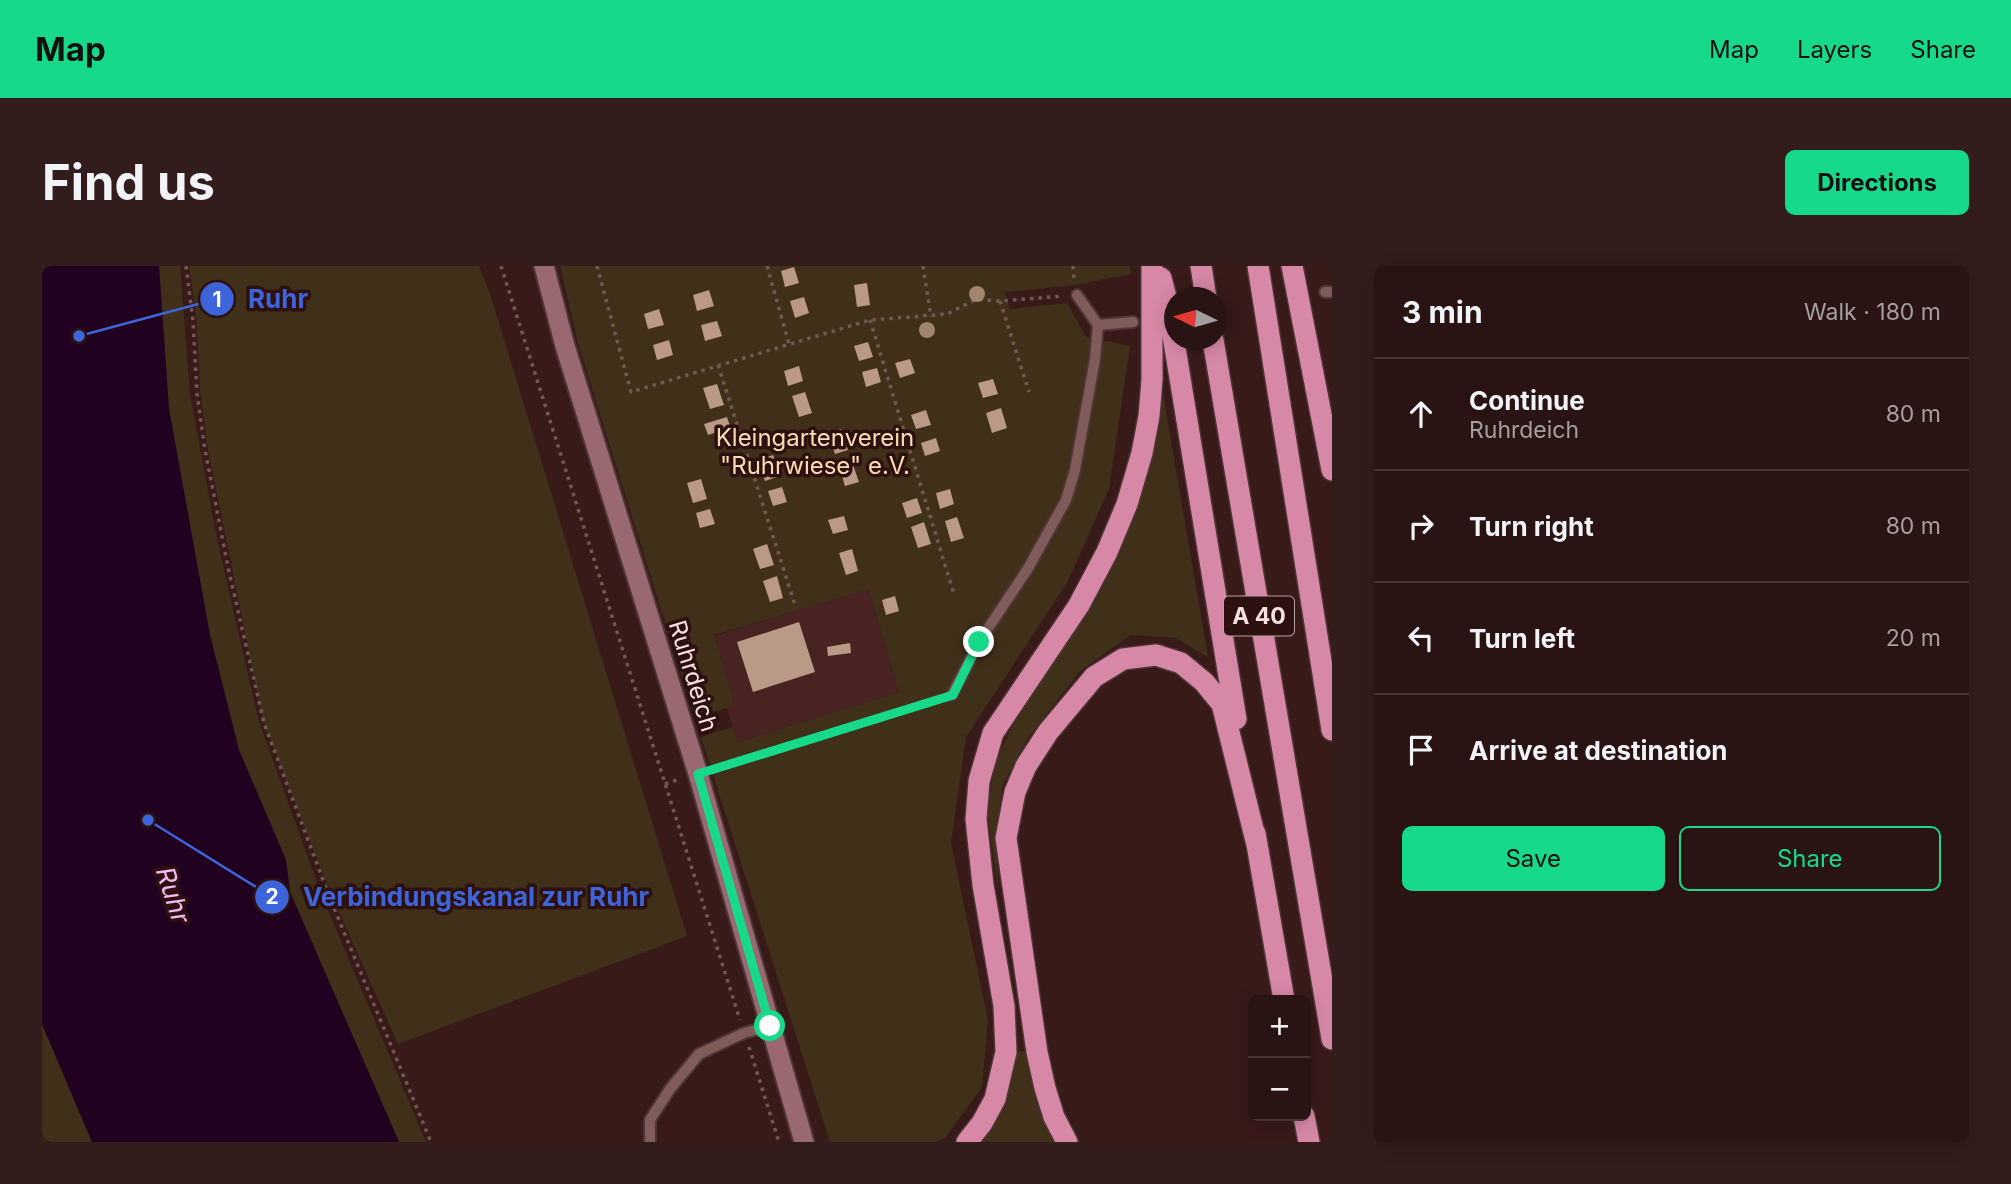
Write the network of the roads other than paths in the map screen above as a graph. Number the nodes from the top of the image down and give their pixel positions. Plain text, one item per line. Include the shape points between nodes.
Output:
1 (544, 266) edge
2 (1152, 266) edge
3 (1157, 266) edge
4 (1201, 266) edge
5 (1258, 266) edge
6 (1292, 266) edge
7 (1204, 287) edge
8 (1077, 295) road end
9 (1133, 323) dead end
10 (1098, 325) junction
11 (1215, 350) edge
12 (1332, 470) edge
13 (953, 695) road end
14 (1332, 730) edge
15 (1257, 845) junction
16 (1283, 995) edge
17 (770, 1026) junction
18 (1332, 1039) edge
19 (1305, 1121) edge
20 (650, 1142) edge
21 (804, 1142) edge
22 (967, 1142) edge
23 (1067, 1142) edge
24 (1309, 1142) edge

1 - 17 main road, Ruhrdeich
2 - 22 highway via 1149,416 1127,505 1079,605 993,733 979,781 976,819 1004,1006 1006,1052 995,1099
3 - 15 highway via 1168,305
4 - 7 highway
5 - 14 highway, A 40
6 - 12 highway
8 - 10 lane
9 - 10 lane
10 - 13 lane via 1066,500 979,642
11 - 18 highway, A 40
15 - 16 highway
15 - 23 highway via 1222,704 1205,682 1181,663 1156,655 1123,659 1094,677 1026,766 1015,792 1006,838 1045,1088
17 - 20 lane via 699,1054 650,1120
17 - 21 main road, Ruhrdeich
19 - 24 highway

